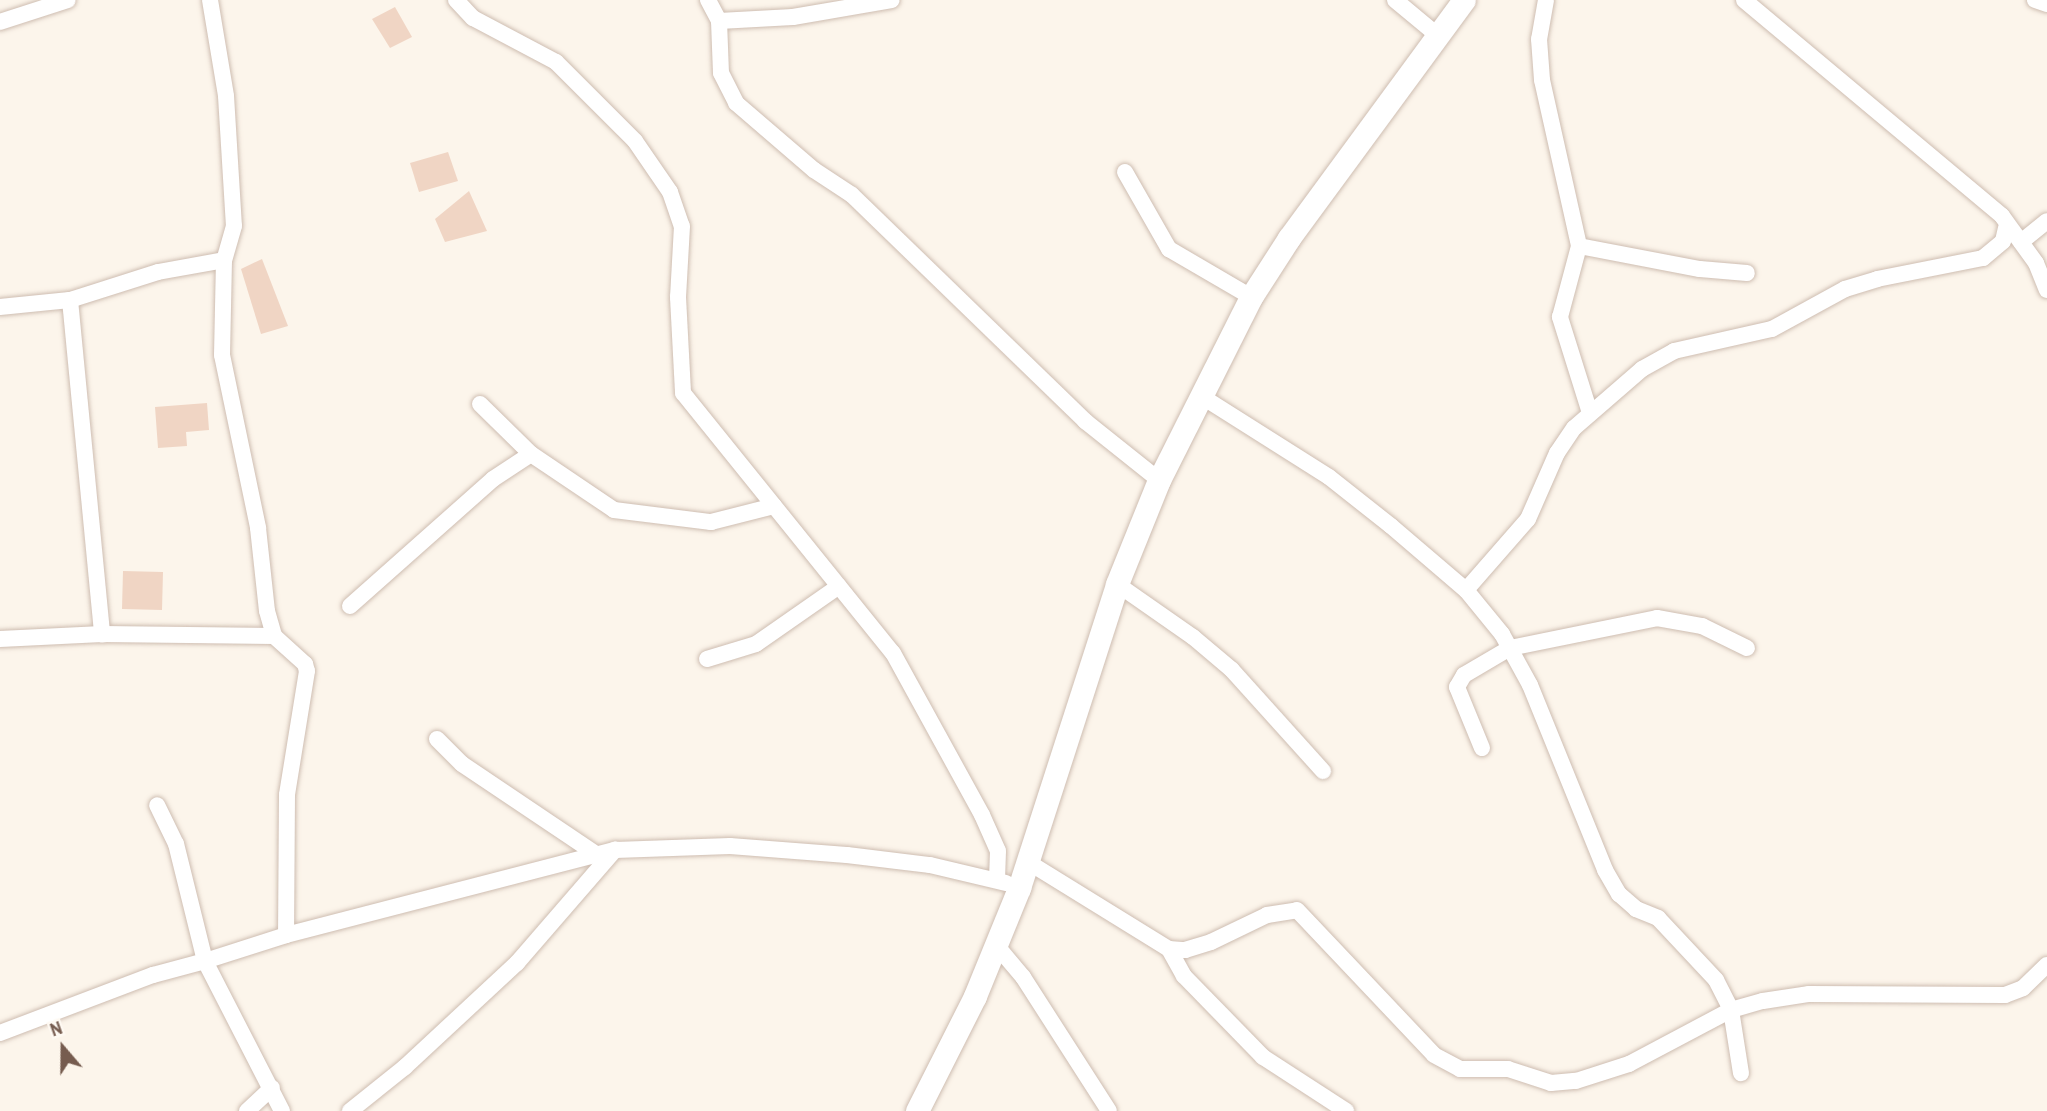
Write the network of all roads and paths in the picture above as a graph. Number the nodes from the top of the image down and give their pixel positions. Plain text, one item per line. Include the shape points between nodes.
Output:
1 (68, 0) edge
2 (209, 0) edge
3 (456, 0) edge
4 (708, 0) edge
5 (892, 0) edge
6 (1395, 0) edge
7 (1464, 0) edge
8 (1546, 0) edge
9 (1744, 0) edge
10 (2035, 0) edge
11 (873, 2) edge
12 (2047, 4) edge
13 (28, 7) edge
14 (719, 21) junction
15 (0, 22) edge
16 (1437, 35) junction
17 (1125, 173) dead end
18 (2047, 221) edge
19 (2006, 228) junction
20 (2021, 242) junction
21 (1579, 246) junction
22 (224, 260) junction
23 (1747, 273) dead end
24 (2047, 290) edge
25 (1251, 297) junction
26 (70, 300) junction
27 (0, 307) edge
28 (1201, 396) junction
29 (480, 404) dead end
30 (1590, 413) junction
31 (531, 454) junction
32 (1159, 480) junction
33 (774, 506) junction
34 (1117, 584) junction
35 (839, 586) junction
36 (1466, 590) junction
37 (350, 606) dead end
38 (102, 634) junction
39 (274, 636) junction
40 (0, 639) edge
41 (1510, 648) junction
42 (1747, 648) dead end
43 (707, 659) dead end
44 (437, 738) dead end
45 (1482, 748) dead end
46 (1323, 771) dead end
47 (157, 805) dead end
48 (615, 850) junction
49 (593, 852) junction
50 (1028, 862) junction
51 (997, 880) junction
52 (1019, 888) junction
53 (286, 934) junction
54 (996, 945) junction
55 (1169, 948) junction
56 (205, 961) junction
57 (2047, 965) edge
58 (1731, 1010) junction
59 (0, 1033) edge
60 (1741, 1073) dead end
61 (272, 1088) junction
62 (247, 1111) edge
63 (282, 1111) edge
64 (350, 1111) edge
65 (918, 1111) edge
66 (1109, 1111) edge
67 (1346, 1111) edge

1 - 13 street
2 - 22 street via 226,96 234,226
3 - 33 street via 473,18 556,62 635,141 670,192 682,226 678,297 683,393
4 - 14 street
5 - 11 street
6 - 16 street
7 - 16 main road
8 - 21 street via 1539,39 1542,80
9 - 19 street via 1986,202 2002,216
10 - 12 street
11 - 14 street via 793,18
13 - 15 street
14 - 32 street via 721,73 736,103 814,170 852,195 1085,421
16 - 25 main road
17 - 25 street via 1169,249
18 - 20 street
19 - 20 street
19 - 30 street via 2003,241 1983,258 1877,279 1845,289 1772,329 1674,351 1642,369
20 - 24 street
21 - 23 street via 1700,269
21 - 30 street via 1560,317
22 - 26 street via 158,272
22 - 39 street via 222,355 248,476
25 - 28 main road
26 - 27 street
26 - 38 street
28 - 32 main road
28 - 36 street via 1329,477
29 - 31 street
30 - 36 street via 1558,453 1528,519
31 - 33 street via 614,510 711,522
31 - 37 street via 494,479
32 - 34 main road
33 - 35 street
34 - 46 street via 1232,670
34 - 50 main road
35 - 43 street via 756,645
35 - 51 street via 893,653 921,698 998,851
36 - 41 street
38 - 39 street
38 - 40 street
39 - 53 street via 307,671 287,795
41 - 42 street via 1657,618 1702,626
41 - 45 street via 1464,675 1457,687
41 - 58 street via 1555,744 1587,832 1619,894 1636,909 1658,918 1683,941 1716,980
44 - 49 street via 462,764
47 - 56 street via 176,844
48 - 49 street
48 - 51 street via 730,846 834,854 930,865
48 - 64 street via 517,963 405,1067
49 - 53 street
50 - 52 main road
50 - 55 street
51 - 52 street
52 - 54 main road
53 - 56 street
54 - 65 main road
54 - 66 street via 1023,977
55 - 58 street via 1185,950 1267,915 1297,910 1434,1055 1461,1069 1508,1069 1551,1083 1576,1081 1629,1063
55 - 67 street via 1184,976 1263,1057
56 - 59 street via 153,975
56 - 61 street
57 - 58 street via 2024,988 2005,995 1809,994
58 - 60 street
61 - 62 street
61 - 63 street

